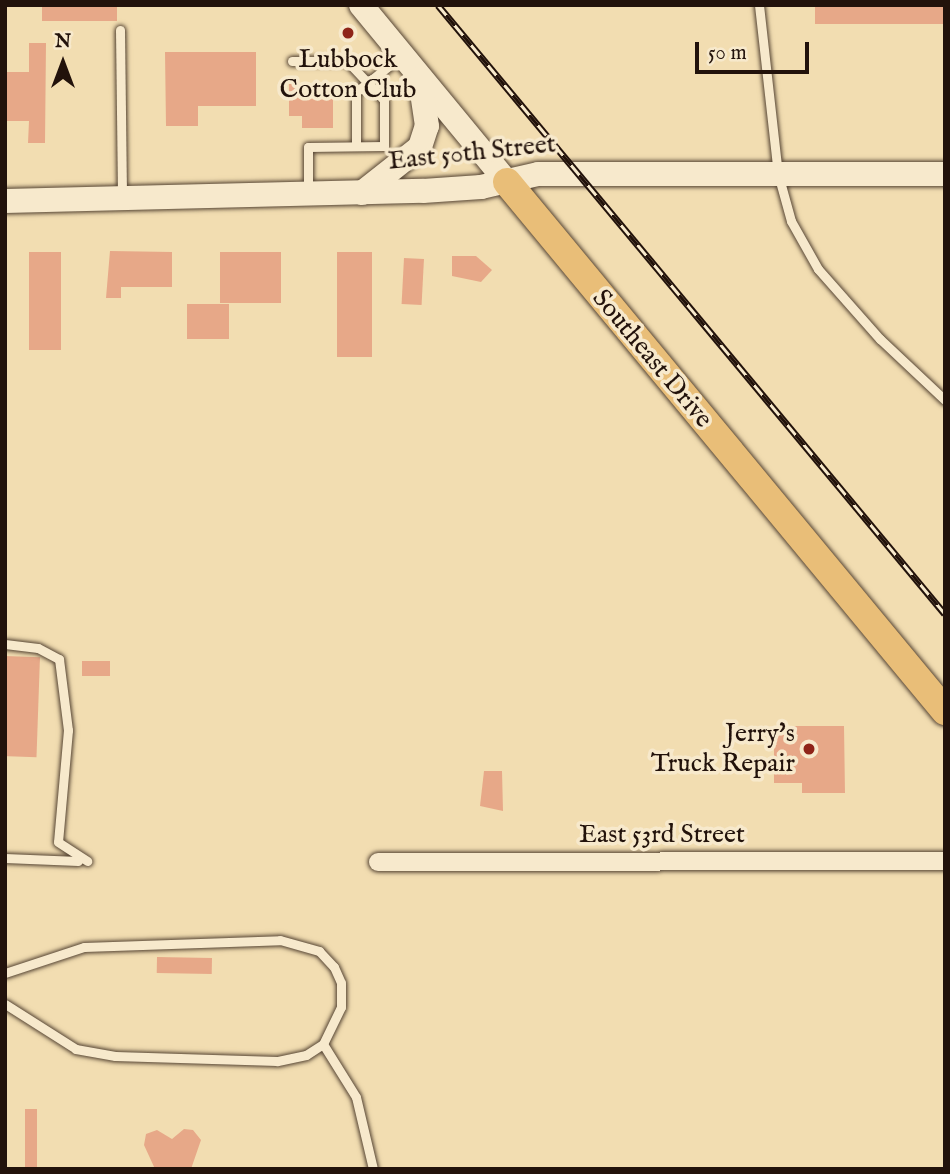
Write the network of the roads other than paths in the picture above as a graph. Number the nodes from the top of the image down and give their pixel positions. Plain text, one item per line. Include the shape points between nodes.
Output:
1 (361, 5) edge
2 (759, 5) edge
3 (120, 30) dead end
4 (402, 54) junction
5 (292, 61) dead end
6 (419, 75) junction
7 (367, 83) junction
8 (356, 146) junction
9 (778, 174) junction
10 (945, 174) edge
11 (508, 182) junction
12 (362, 193) junction
13 (308, 194) junction
14 (122, 199) junction
15 (5, 201) edge
16 (945, 400) edge
17 (5, 644) edge
18 (945, 711) edge
19 (5, 858) edge
20 (945, 861) edge
21 (378, 862) dead end
22 (7, 970) edge
23 (5, 1004) edge
24 (323, 1044) junction
25 (373, 1169) edge

1 - 4 main road, Southeast Drive
2 - 9 lane
3 - 14 lane
4 - 6 main road, Southeast Drive
4 - 7 lane
5 - 7 lane via 347,61
6 - 11 main road, Southeast Drive
6 - 12 main road via 427,126 420,147
7 - 8 lane via 356,92
7 - 8 lane via 384,100 384,146
8 - 13 lane via 308,147
9 - 10 main road, East 50th Street
9 - 11 main road, East 50th Street via 538,174
9 - 16 lane via 791,221 818,269
11 - 12 main road, East 50th Street
11 - 18 main road, Southeast Drive
12 - 13 main road, East 50th Street
13 - 14 main road, East 50th Street
14 - 15 main road, East 50th Street
17 - 19 lane via 38,648 59,659 68,730 58,842 87,861
20 - 21 street, East 53rd Street
22 - 24 lane via 84,947 280,940 303,945 327,959 341,983 337,1024
23 - 24 lane via 76,1049 115,1056 277,1061 306,1055
24 - 25 lane via 356,1097

